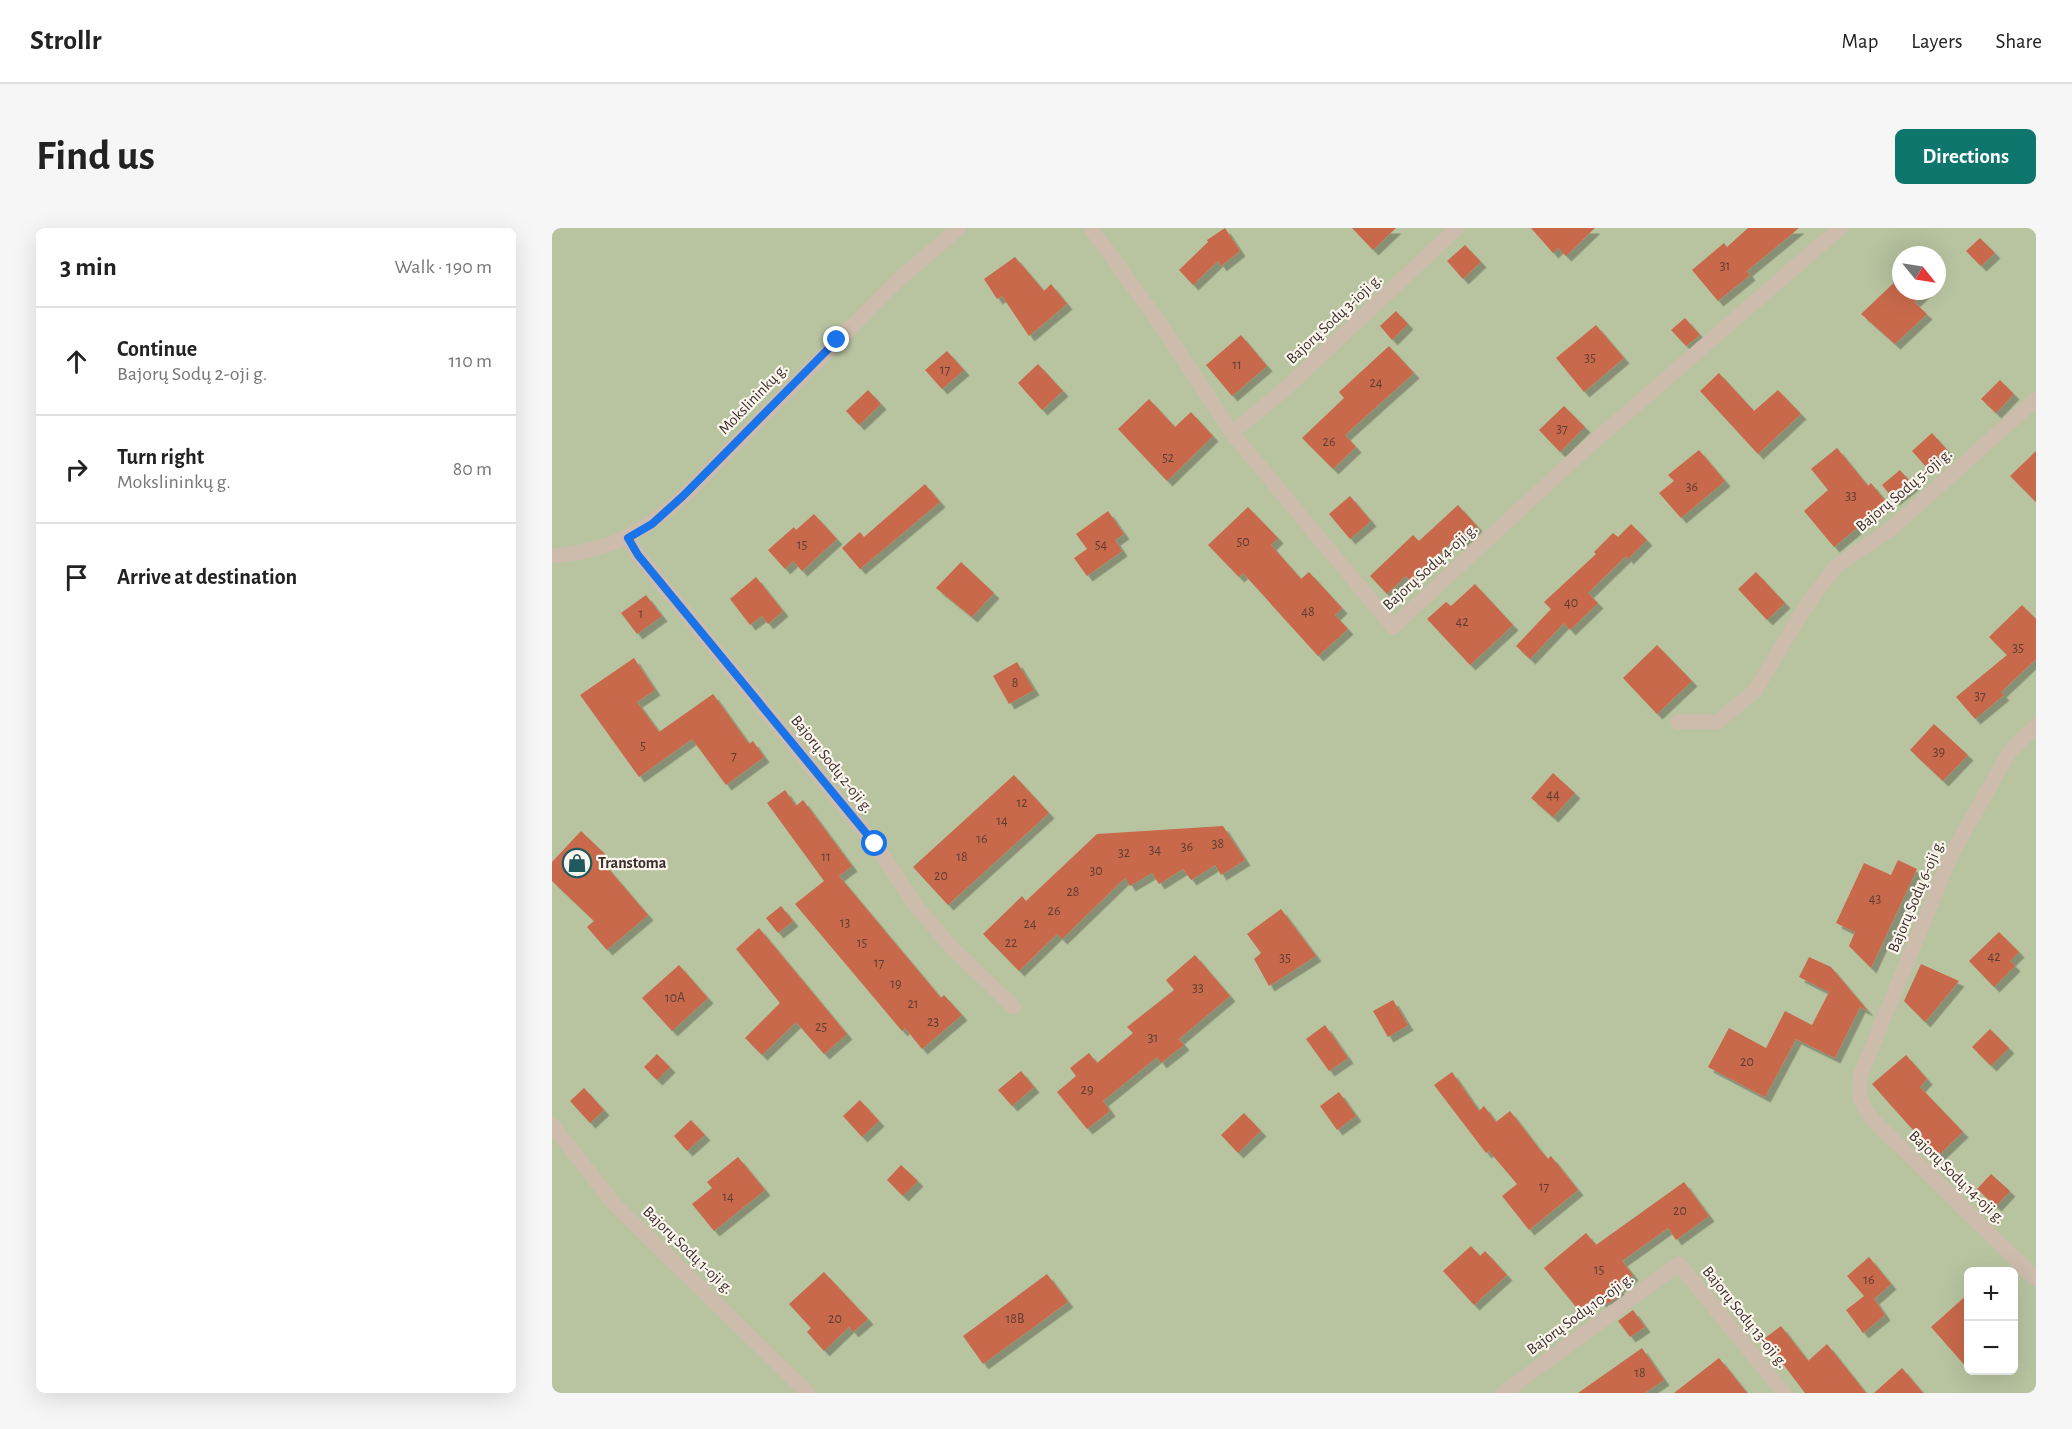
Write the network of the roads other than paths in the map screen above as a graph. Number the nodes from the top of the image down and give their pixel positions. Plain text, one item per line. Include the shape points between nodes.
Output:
1 (959, 228) edge
2 (1091, 228) edge
3 (1457, 228) edge
4 (1840, 228) edge
5 (2036, 399) edge
6 (1232, 433) junction
7 (628, 538) junction
8 (552, 556) edge
9 (1678, 722) dead end
10 (2036, 726) edge
11 (1014, 1007) dead end
12 (1859, 1096) joint
13 (552, 1125) edge
14 (1679, 1264) joint
15 (2036, 1279) edge
16 (807, 1393) edge
17 (1503, 1393) edge
18 (1784, 1393) edge

1 - 7 street, Mokslininkų g. via 897,281 683,496 652,524
2 - 6 street, Bajorų Sodų 4-oji g.
3 - 6 street, Bajorų Sodų 3-ioji g. via 1285,389
4 - 6 street, Bajorų Sodų 4-oji g. via 1583,451 1393,627
5 - 9 street, Bajorų Sodų 5-oji g. via 1891,529 1835,567 1804,609 1755,691 1717,722
7 - 8 street, Mokslininkų g. via 591,550
7 - 11 street, Bajorų Sodų 2-oji g. via 878,848 917,908 951,947
10 - 12 street, Bajorų Sodų 6-oji g. via 2010,752 1951,855 1861,1074
12 - 15 street, Bajorų Sodų 14-oji g. via 1873,1120
13 - 16 street, Bajorų Sodų 1-oji g. via 615,1205
14 - 17 street, Bajorų Sodų 10-oji g.
14 - 18 street, Bajorų Sodų 13-oji g.

